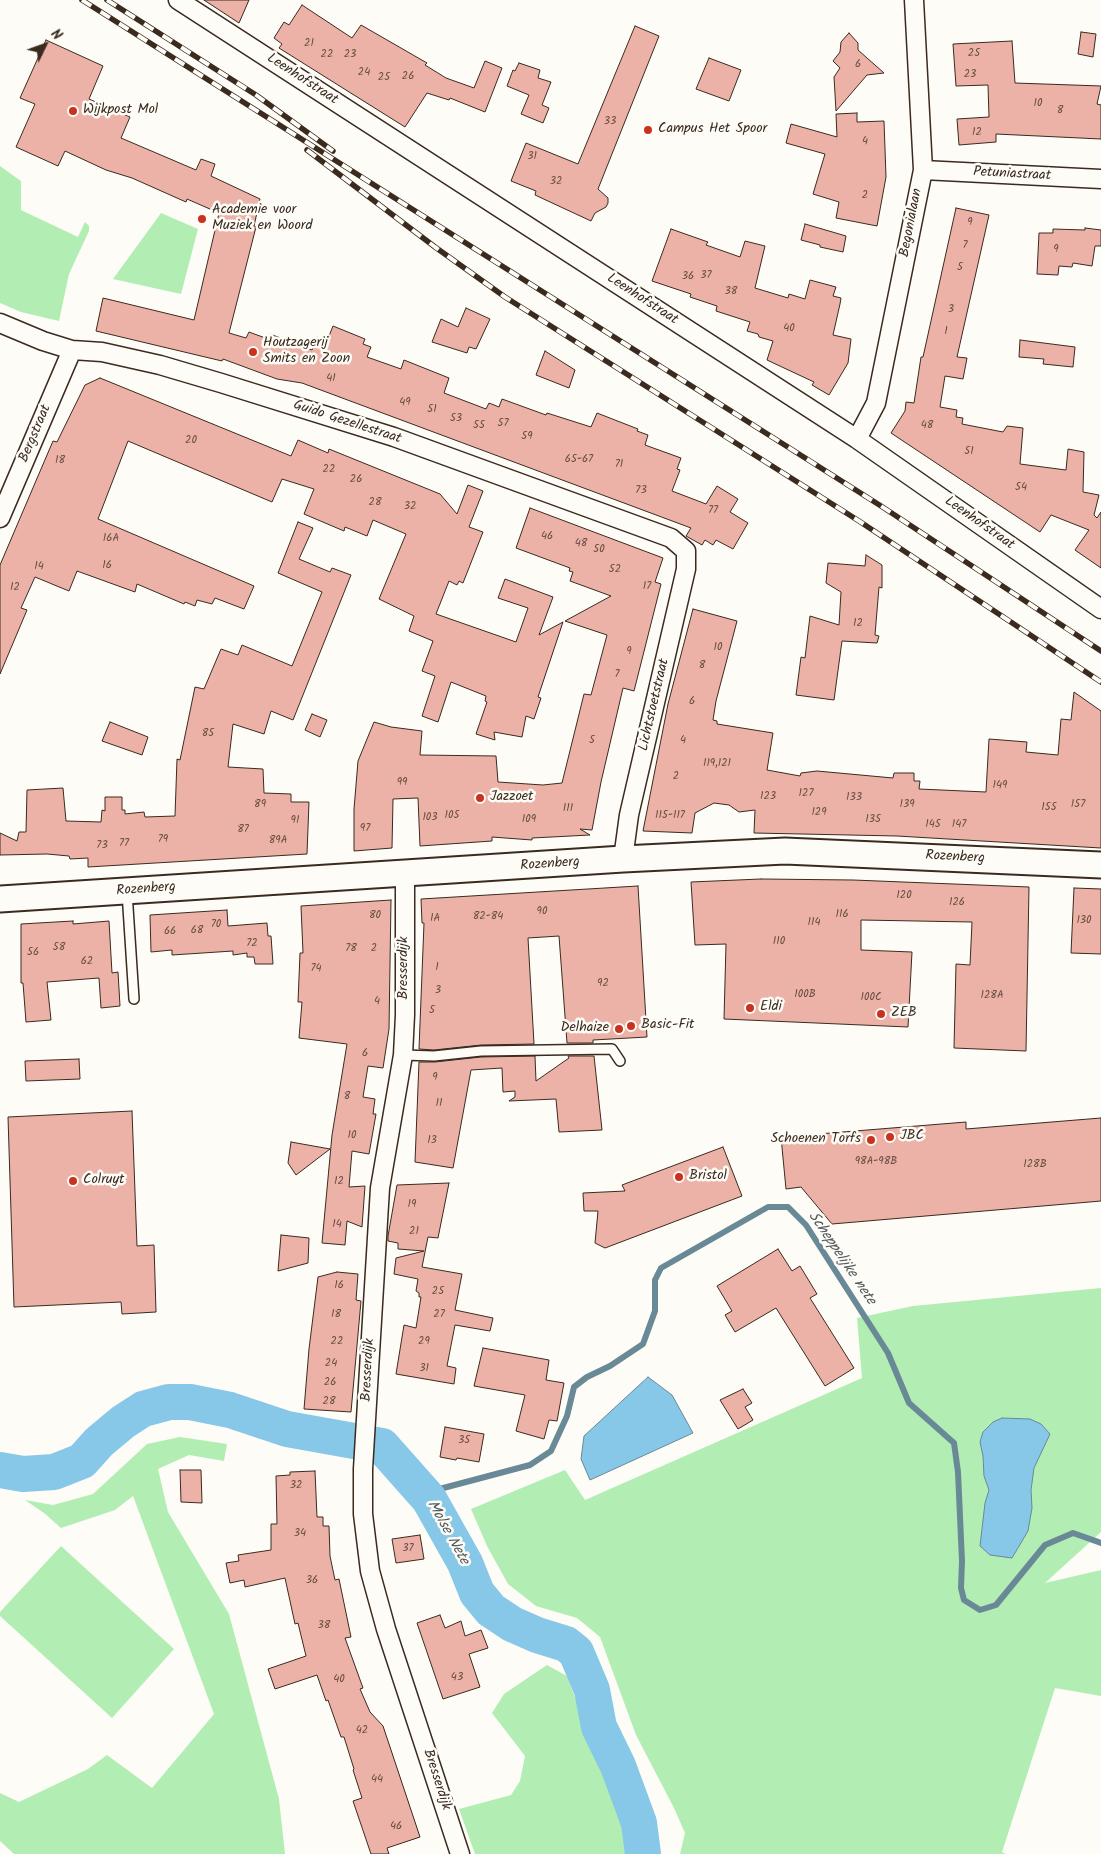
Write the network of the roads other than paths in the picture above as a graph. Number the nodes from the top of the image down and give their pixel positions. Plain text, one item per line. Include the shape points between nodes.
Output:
1 (178, 0) edge
2 (914, 0) edge
3 (923, 170) junction
4 (1101, 179) edge
5 (0, 323) edge
6 (72, 350) junction
7 (857, 439) junction
8 (0, 518) edge
9 (686, 551) joint
10 (1101, 609) edge
11 (624, 859) junction
12 (1101, 864) edge
13 (404, 874) junction
14 (127, 892) junction
15 (0, 899) edge
16 (134, 999) dead end
17 (402, 1055) junction
18 (620, 1061) dead end
19 (460, 1854) edge

1 - 7 street, Leenhofstraat
2 - 3 street, Begonialaan
3 - 4 street, Petuniastraat
3 - 7 street, Begonialaan via 876,403
5 - 6 street, Guido Gezellestraat
6 - 8 street, Bergstraat
6 - 9 street, Guido Gezellestraat via 102,352 160,366 394,437 671,538
7 - 10 street, Leenhofstraat
9 - 11 street, Lichtstoetstraat via 686,569 629,815
11 - 12 main road, Rozenberg via 785,851
11 - 13 main road, Rozenberg
13 - 14 main road, Rozenberg
13 - 17 street, Bresserdijk via 405,1015
14 - 15 main road, Rozenberg
14 - 16 lane
17 - 18 lane via 612,1050
17 - 19 street, Bresserdijk via 380,1188 363,1514 370,1571 386,1629

